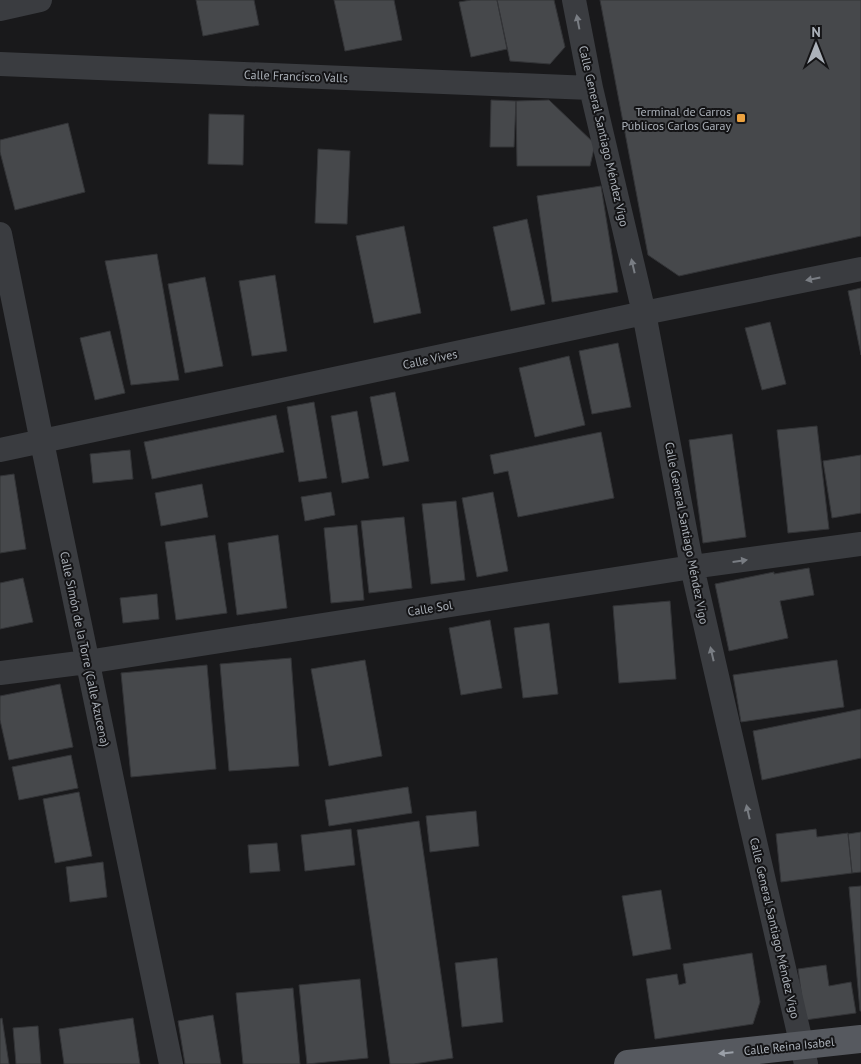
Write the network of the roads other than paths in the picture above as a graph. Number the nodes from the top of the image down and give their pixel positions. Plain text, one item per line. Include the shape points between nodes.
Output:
1 (40, 0) edge
2 (574, 0) edge
3 (0, 9) edge
4 (0, 64) edge
5 (591, 88) junction
6 (0, 234) edge
7 (861, 269) edge
8 (644, 313) junction
9 (42, 442) junction
10 (0, 450) edge
11 (861, 544) edge
12 (692, 567) junction
13 (87, 662) junction
14 (0, 673) edge
15 (861, 1038) edge
16 (804, 1054) edge
17 (171, 1064) edge
18 (628, 1064) edge

1 - 3 street
5 -> 2 street, Calle General Santiago Méndez Vigo
4 - 5 street, Calle Francisco Valls
8 -> 5 street, Calle General Santiago Méndez Vigo
6 - 9 street, Calle Simón de la Torre (Calle Azucena)
7 -> 8 street, Calle Vives
8 - 9 street, Calle Vives
8 - 12 street, Calle General Santiago Méndez Vigo
9 - 10 street, Calle Vives
9 - 13 street, Calle Simón de la Torre (Calle Azucena)
12 -> 11 street, Calle Sol
12 - 13 street, Calle Sol
16 -> 12 street, Calle General Santiago Méndez Vigo
13 - 14 street, Calle Sol
13 - 17 street, Calle Simón de la Torre (Calle Azucena)
15 - 16 main road, Calle Reina Isabel
16 -> 18 main road, Calle Reina Isabel

